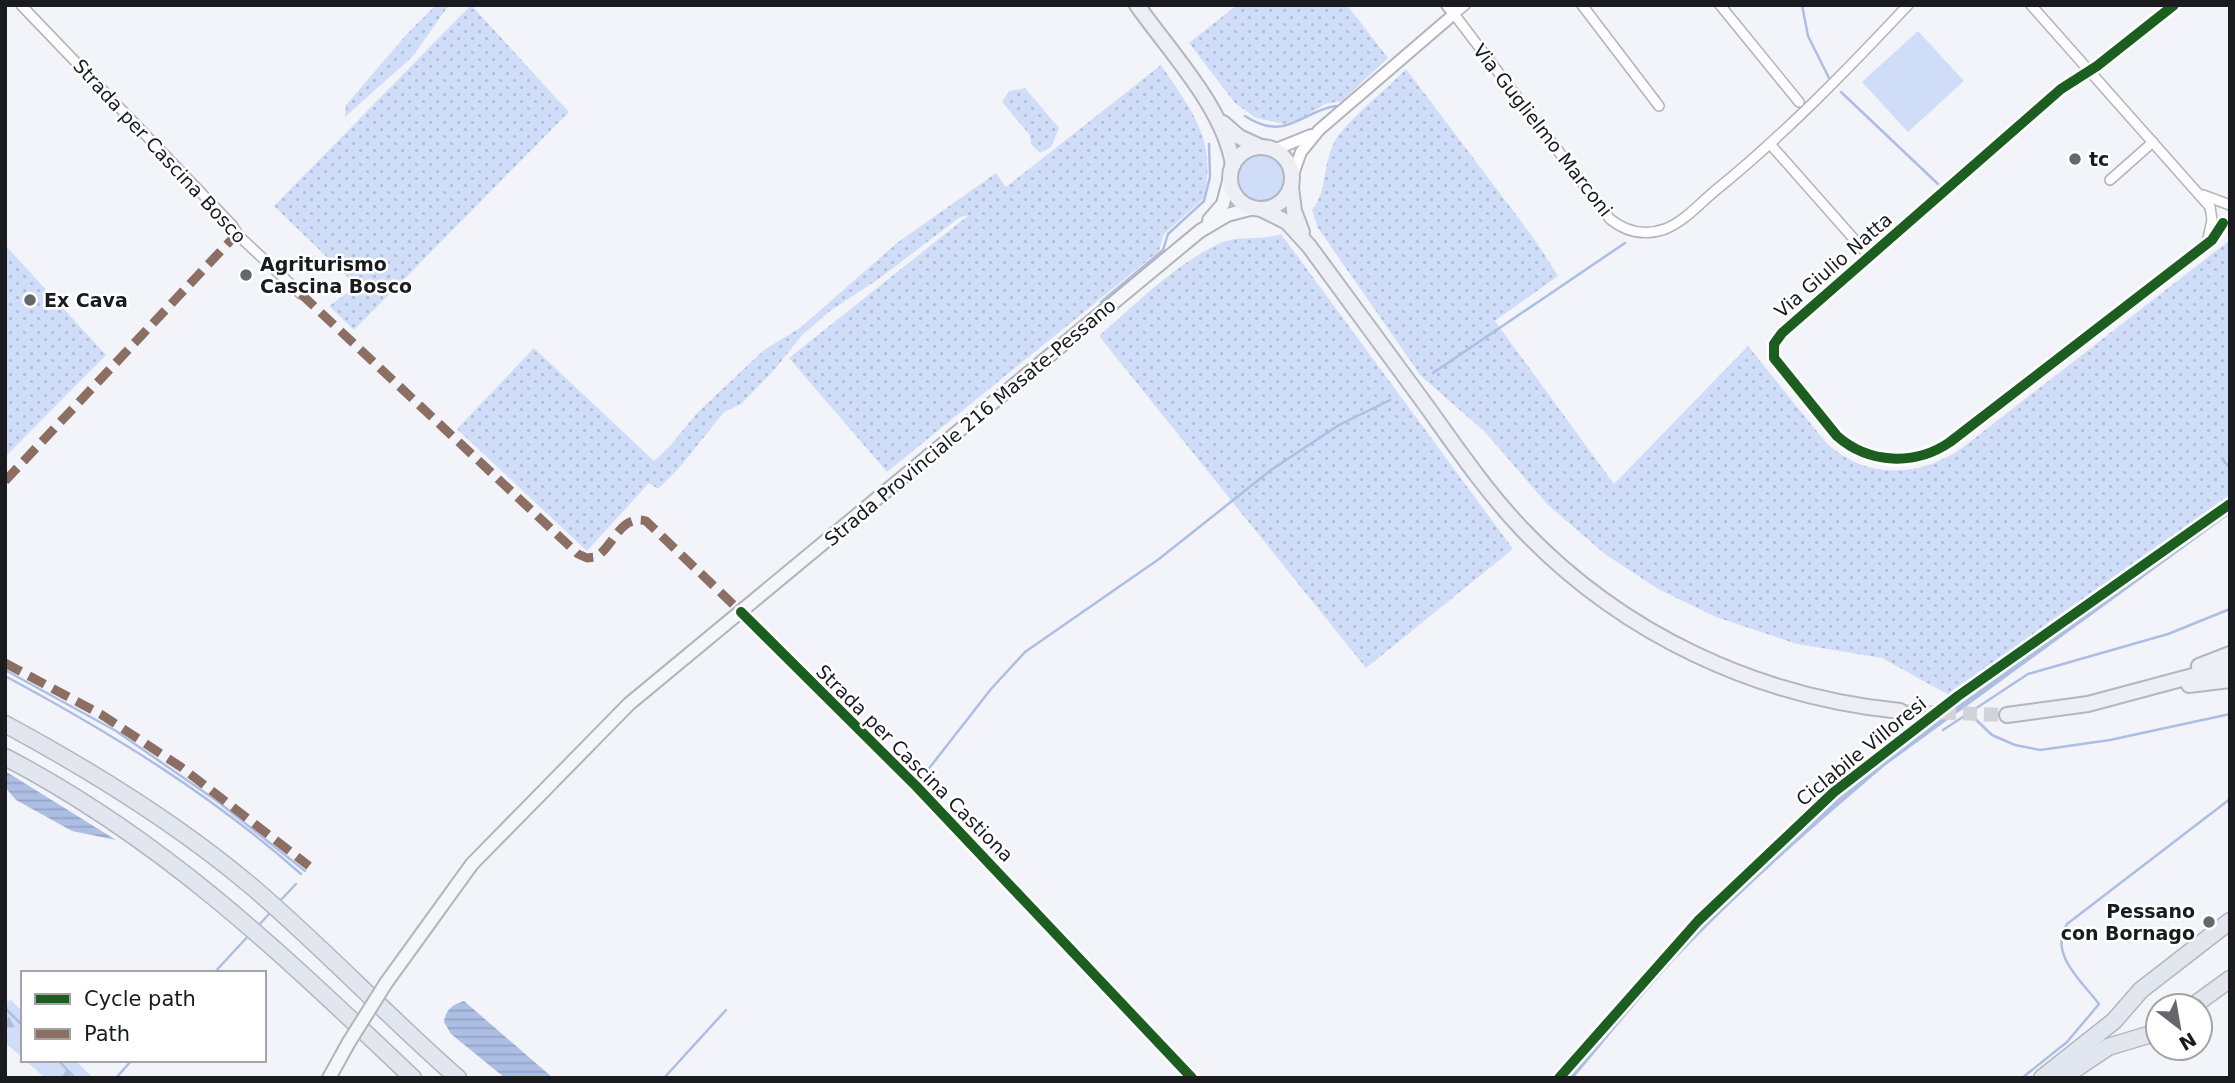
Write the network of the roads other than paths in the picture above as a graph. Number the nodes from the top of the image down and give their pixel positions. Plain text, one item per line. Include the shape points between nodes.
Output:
1 (21, 5) edge
2 (1137, 5) edge
3 (1465, 5) edge
4 (1583, 5) edge
5 (1720, 5) edge
6 (1908, 5) edge
7 (2031, 5) edge
8 (2174, 5) edge
9 (1450, 10) edge
10 (2090, 71) junction
11 (1799, 102) dead end
12 (1659, 106) dead end
13 (1217, 117) junction
14 (1319, 131) junction
15 (2153, 142) junction
16 (1770, 144) junction
17 (1268, 148) junction
18 (1231, 171) junction
19 (2110, 180) dead end
20 (1292, 182) junction
21 (2214, 204) junction
22 (2230, 205) edge
23 (1257, 209) junction
24 (2212, 220) junction
25 (2226, 221) edge
26 (1200, 231) junction
27 (2207, 243) junction
28 (1309, 246) junction
29 (1869, 256) junction
30 (301, 294) dead end
31 (741, 612) junction
32 (2230, 654) edge
33 (2230, 666) edge
34 (2230, 680) edge
35 (2139, 692) junction
36 (1900, 711) tunnel mouth
37 (2007, 716) tunnel mouth
38 (5, 724) edge
39 (5, 757) edge
40 (2230, 921) edge
41 (2230, 979) edge
42 (2212, 992) edge
43 (2144, 1035) edge
44 (329, 1078) edge
45 (413, 1078) edge
46 (458, 1078) edge
47 (1192, 1078) edge
48 (2042, 1078) edge
49 (2062, 1078) edge

1 - 30 street, Strada per Cascina Bosco
2 - 13 main road
3 - 9 street
4 - 12 street
5 - 11 street
6 - 16 street
7 - 10 street
8 - 10 street, Via Giulio Natta
9 - 14 street
9 - 16 street, Via Guglielmo Marconi via 1610,219 1625,229 1642,233 1674,224
10 - 15 street
10 - 29 street, Via Giulio Natta via 2061,89
13 - 17 main road via 1237,136
13 - 18 main road via 1229,145
14 - 17 street via 1295,144
14 - 20 street via 1300,155
15 - 19 street
15 - 21 street
16 - 29 street
17 - 18 main road via 1244,152
17 - 20 main road via 1289,163
18 - 23 main road via 1236,196
18 - 26 main road via 1223,204
20 - 23 main road via 1279,203
20 - 28 main road via 1295,216
21 - 22 street
21 - 24 street
23 - 26 main road via 1225,216
23 - 28 main road via 1287,222
24 - 25 street
24 - 27 street
25 - 27 street, Via Giulio Natta
26 - 31 main road, Strada Provinciale 216 Masate-Pessano
27 - 29 street, Via Giulio Natta via 1950,442 1930,453 1903,459 1870,455 1842,441 1773,354 1782,333
28 - 36 main road via 1491,493 1538,545 1590,590 1658,635 1742,675 1820,698
31 - 44 main road, Strada Provinciale 216 Masate-Pessano, bridge via 611,722 472,863 386,983
31 - 47 street, Strada per Cascina Castiona via 916,786
32 - 35 main road
33 - 35 main road
34 - 35 main road
35 - 37 main road
38 - 46 highway via 117,788 212,855 287,918
39 - 45 highway via 103,813 188,874 254,929
40 - 48 highway via 2141,990 2114,1021
41 - 42 highway
43 - 49 highway via 2108,1047

